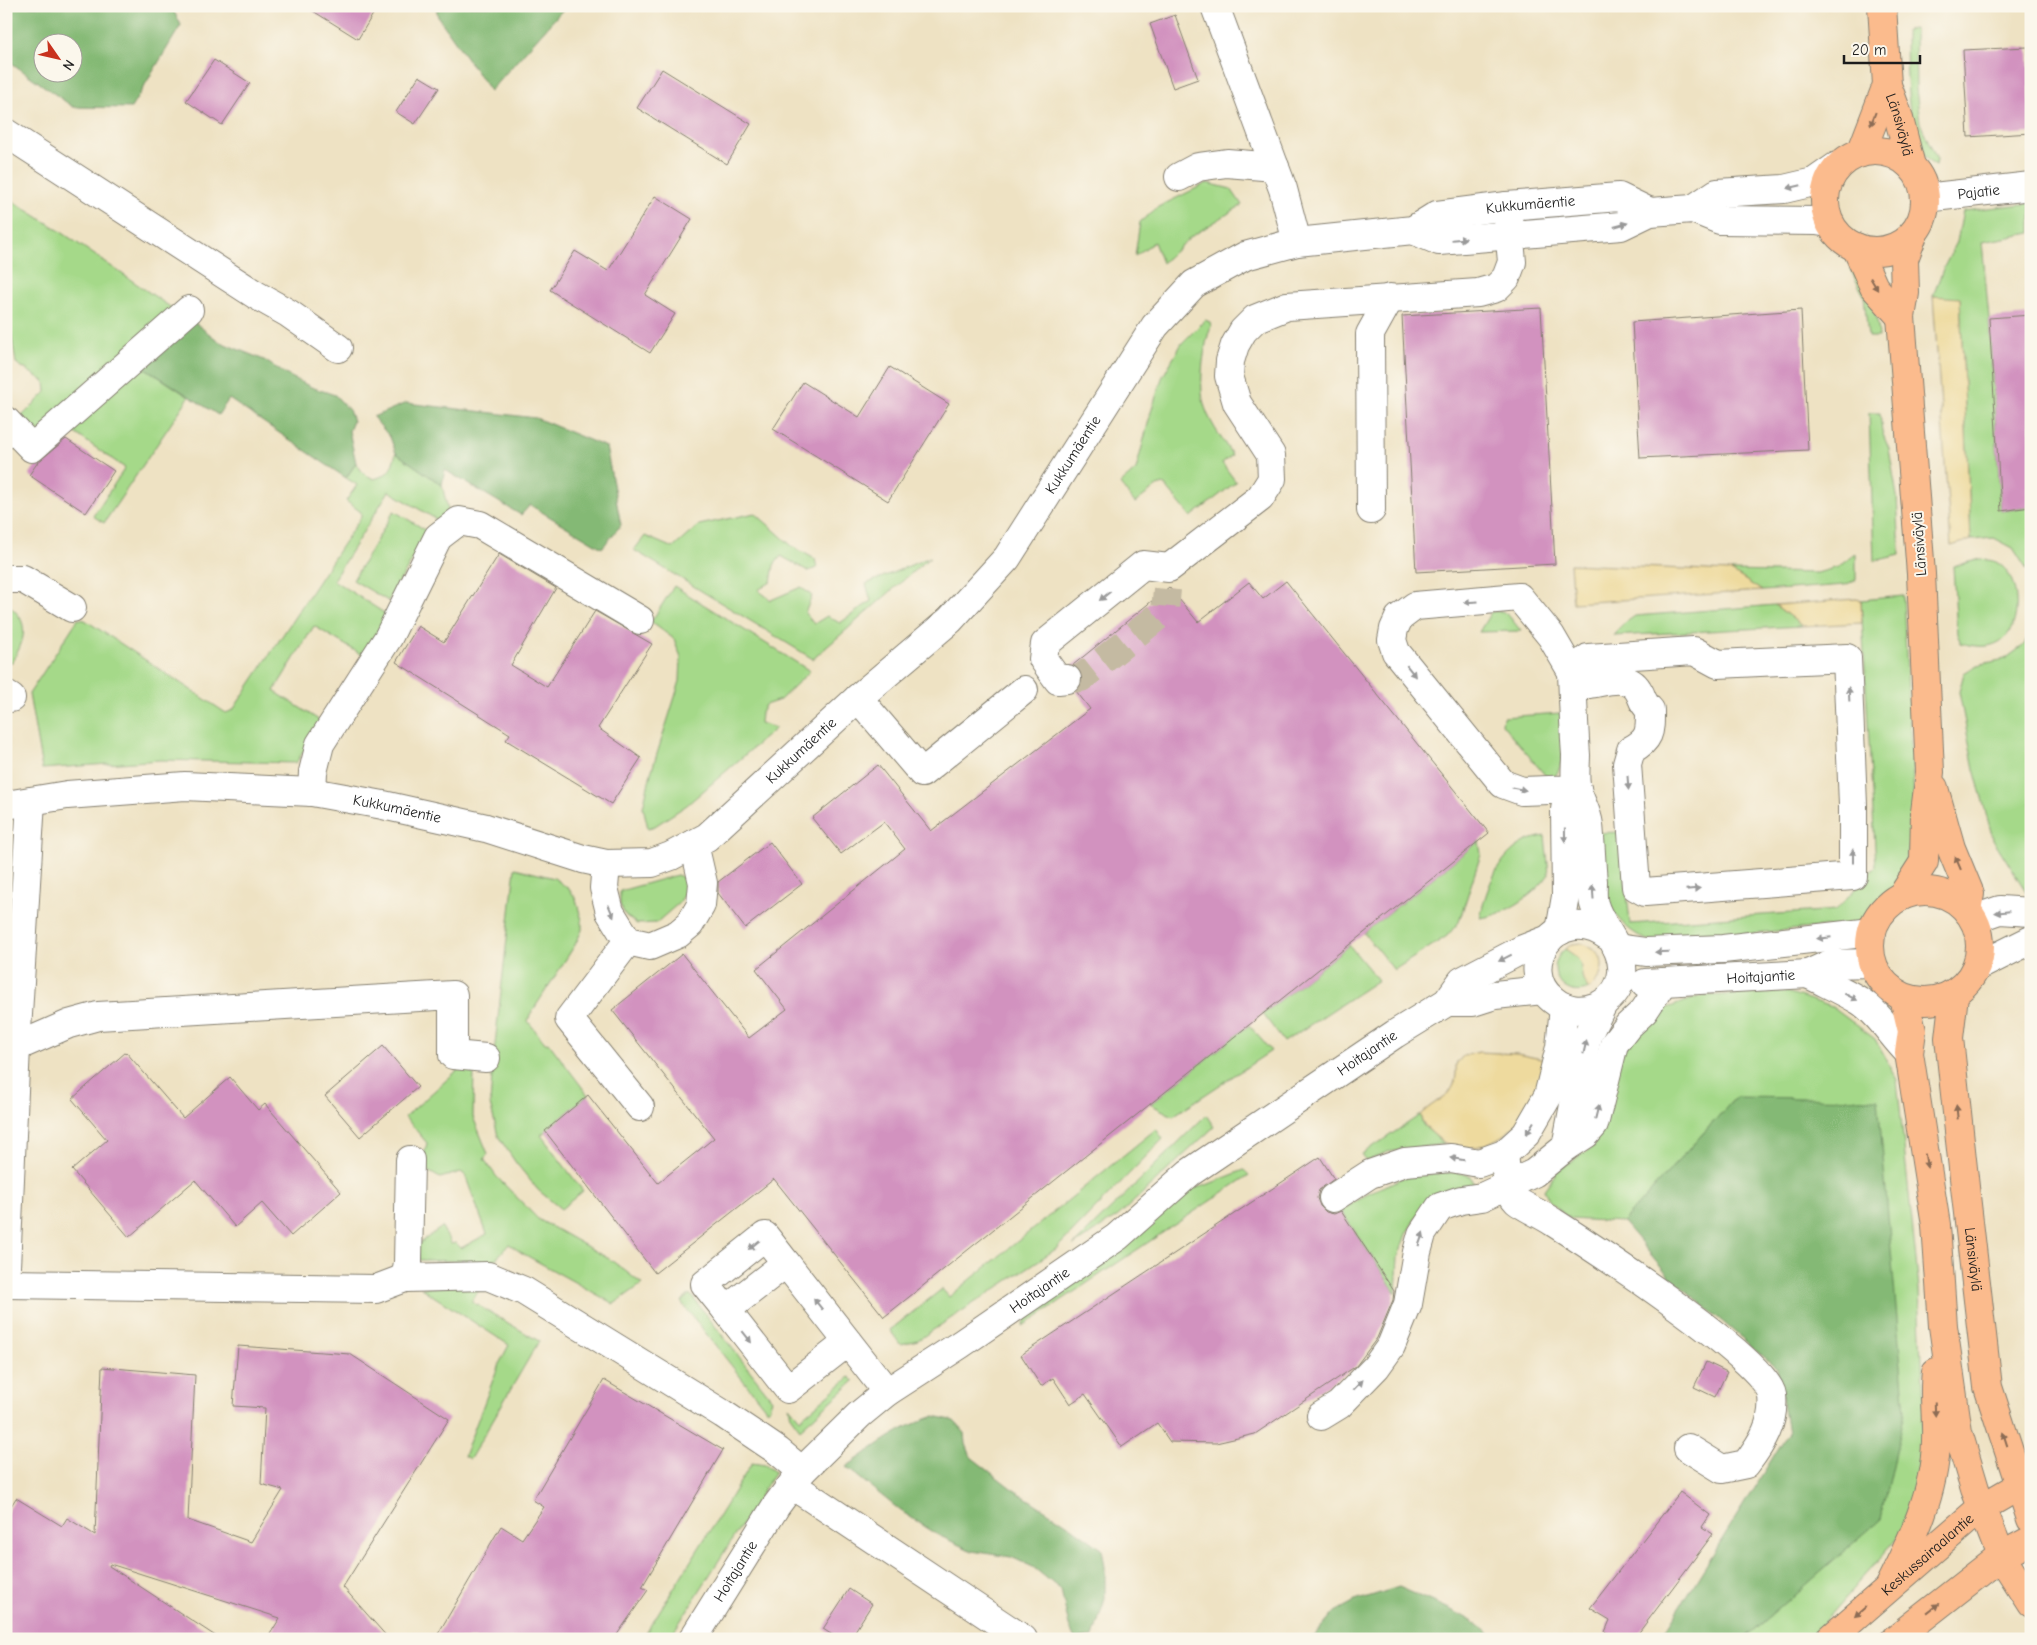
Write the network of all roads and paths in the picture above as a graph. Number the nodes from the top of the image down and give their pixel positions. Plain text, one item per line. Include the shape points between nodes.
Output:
1 (1882, 6) edge
2 (1216, 9) dead end
3 (1887, 85) junction
4 (6, 133) edge
5 (1849, 160) junction
6 (1911, 166) junction
7 (1275, 167) junction
8 (1179, 177) dead end
9 (2031, 186) edge
10 (1925, 198) junction
11 (1507, 206) junction
12 (1694, 209) junction
13 (1650, 212) junction
14 (1829, 223) junction
15 (1413, 230) junction
16 (1508, 235) junction
17 (1913, 235) junction
18 (1297, 242) junction
19 (1856, 247) junction
20 (1390, 298) junction
21 (189, 310) dead end
22 (1901, 317) junction
23 (338, 348) dead end
24 (6, 421) edge
25 (1370, 510) dead end
26 (6, 579) edge
27 (72, 608) dead end
28 (640, 620) dead end
29 (1572, 672) junction
30 (1066, 679) dead end
31 (1024, 690) dead end
32 (858, 698) junction
33 (1930, 772) junction
34 (1577, 789) junction
35 (312, 792) junction
36 (19, 803) edge
37 (694, 844) junction
38 (606, 864) junction
39 (1902, 896) junction
40 (2031, 912) edge
41 (1970, 914) junction
42 (15, 930) edge
43 (1872, 932) junction
44 (1554, 935) junction
45 (628, 940) junction
46 (2031, 940) edge
47 (1613, 943) junction
48 (1872, 963) junction
49 (1977, 967) junction
50 (1808, 974) junction
51 (1663, 982) junction
52 (1543, 990) junction
53 (1611, 994) junction
54 (1954, 995) junction
55 (1904, 998) junction
56 (1447, 1002) junction
57 (1564, 1007) junction
58 (16, 1047) junction
59 (1909, 1053) junction
60 (486, 1058) dead end
61 (640, 1107) dead end
62 (1566, 1147) junction
63 (1504, 1154) junction
64 (410, 1160) dead end
65 (1508, 1184) junction
66 (1332, 1198) dead end
67 (6, 1267) edge
68 (405, 1278) junction
69 (6, 1284) edge
70 (1943, 1326) junction
71 (848, 1342) junction
72 (887, 1392) junction
73 (1321, 1416) dead end
74 (1688, 1448) dead end
75 (797, 1478) junction
76 (2025, 1483) edge
77 (1981, 1508) junction
78 (2031, 1518) edge
79 (2031, 1540) edge
80 (2001, 1556) junction
81 (1890, 1586) junction
82 (2031, 1603) edge
83 (693, 1639) edge
84 (1024, 1639) edge
85 (1830, 1639) edge
86 (1895, 1639) edge

1 - 3 main road, Länsiväylä
2 - 7 street
3 -> 5 main road, Länsiväylä
3 - 6 main road, Länsiväylä
4 - 23 street
5 - 6 main road via 1879,151 1896,154
5 -> 12 street via 1814,182 1784,189 1717,193
5 - 14 main road via 1826,186
6 - 10 main road via 1922,184
7 - 8 street via 1226,163 1198,166
7 - 18 street
9 - 10 street, Pajatie
10 - 17 main road via 1923,218
11 - 13 street, Kukkumäentie via 1619,198
11 - 15 street, Kukkumäentie via 1437,216
11 - 16 street
12 - 13 street, Kukkumäentie
12 - 14 street, Kukkumäentie via 1720,220
16 -> 13 street, Kukkumäentie via 1621,226
14 - 19 main road via 1839,236
15 -> 16 street, Kukkumäentie via 1439,241
15 - 18 street, Kukkumäentie
16 - 20 street via 1512,262 1506,278 1496,288 1478,293
17 - 19 main road via 1896,248 1879,252
17 - 22 main road, Länsiväylä via 1904,259 1905,293
18 - 32 street, Kukkumäentie via 1245,256 1194,284 1155,326 1007,558 950,620
19 -> 22 main road via 1874,287
20 - 25 street via 1370,334
20 -> 30 street via 1287,306 1255,320 1243,331 1230,361 1229,376 1237,403 1271,455 1272,479 1260,498 1168,579 1143,565 1045,644 1043,659 1058,680
21 - 24 street via 32,448
22 - 33 main road, Länsiväylä via 1921,574
26 - 27 street via 24,579
28 - 35 street via 480,525 459,521 438,538 388,638 320,744
29 -> 29 street via 1590,684 1618,679 1629,681 1638,690 1642,702 1636,712 1637,732 1644,743 1631,750 1627,764 1636,886 1645,892 1853,876 1847,658 1718,664 1694,651 1588,658
29 - 34 street
29 -> 34 street via 1550,636 1519,597 1415,606 1399,618 1392,640 1396,652 1503,784 1522,791
31 - 32 street via 922,773
32 - 37 street, Kukkumäentie via 707,836
33 - 39 main road, Länsiväylä via 1924,862
41 -> 33 main road, Länsiväylä via 1970,894 1952,848
34 -> 44 street via 1565,810 1566,896
47 -> 34 street via 1594,904 1589,823
35 - 36 street, Kukkumäentie via 185,786 67,794
35 - 38 street, Kukkumäentie via 486,828
36 - 42 street
37 - 38 street, Kukkumäentie via 652,863
37 - 45 street via 703,883 701,905 690,924 678,934 650,946
38 -> 45 street via 604,888 610,912
39 - 41 main road via 1936,892 1958,901
39 - 43 main road via 1883,910
40 -> 41 street via 2000,910
41 - 49 main road via 1979,930 1981,943
42 - 58 street
43 -> 47 street, Hoitajantie via 1723,949 1646,952
43 - 48 main road
44 - 47 street via 1572,926 1586,926 1599,930
44 - 52 street via 1541,950 1538,963
44 -> 56 street, Hoitajantie via 1462,981
45 - 61 street via 569,1019
46 - 49 street
47 - 53 street via 1622,961 1622,973
48 - 50 street, Hoitajantie via 1830,964
48 - 55 main road via 1884,984
49 - 54 main road via 1972,978
50 - 51 street, Hoitajantie
50 -> 59 street via 1860,1002 1875,1014
51 - 53 street, Hoitajantie
62 -> 51 street via 1594,1125 1614,1044 1644,1011
52 - 56 street via 1495,995 1473,1002
52 - 57 street
53 - 57 street via 1592,1009
62 -> 53 street via 1587,1036
54 - 55 main road via 1929,1002
76 -> 54 main road, Länsiväylä via 1988,1387 1950,1038
55 - 59 main road via 1912,1031
56 - 72 street, Hoitajantie via 1189,1173 1117,1237
57 -> 63 street via 1560,1047 1548,1096 1526,1134
58 - 60 street via 69,1024 98,1016 453,995 452,1055
58 - 67 street
59 -> 70 main road via 1936,1226
62 - 65 street via 1534,1173
63 - 65 street
63 -> 66 street via 1479,1163 1451,1158 1405,1162 1370,1174
64 - 68 street
73 -> 65 street via 1339,1405 1376,1367 1391,1346 1408,1304 1422,1234 1440,1207 1482,1197
65 - 74 street via 1517,1202 1540,1213 1660,1294 1758,1372 1772,1393 1771,1422 1760,1446 1746,1464 1722,1469
68 - 69 street via 376,1288
68 - 75 street via 488,1276 524,1291 724,1414 778,1451
70 - 77 main road via 1958,1432
70 -> 81 main road via 1934,1386 1936,1441 1933,1479 1916,1532
71 -> 71 street via 786,1263 726,1310 788,1389
71 - 72 street
72 - 75 street, Hoitajantie via 859,1415
75 - 83 street, Hoitajantie
75 - 84 street
76 - 77 main road, Keskussairaalantie
76 - 78 main road, Länsiväylä
77 - 80 main road
77 - 81 main road, Keskussairaalantie
79 - 80 main road
80 - 82 main road
86 -> 80 main road
81 -> 85 main road, Keskussairaalantie

